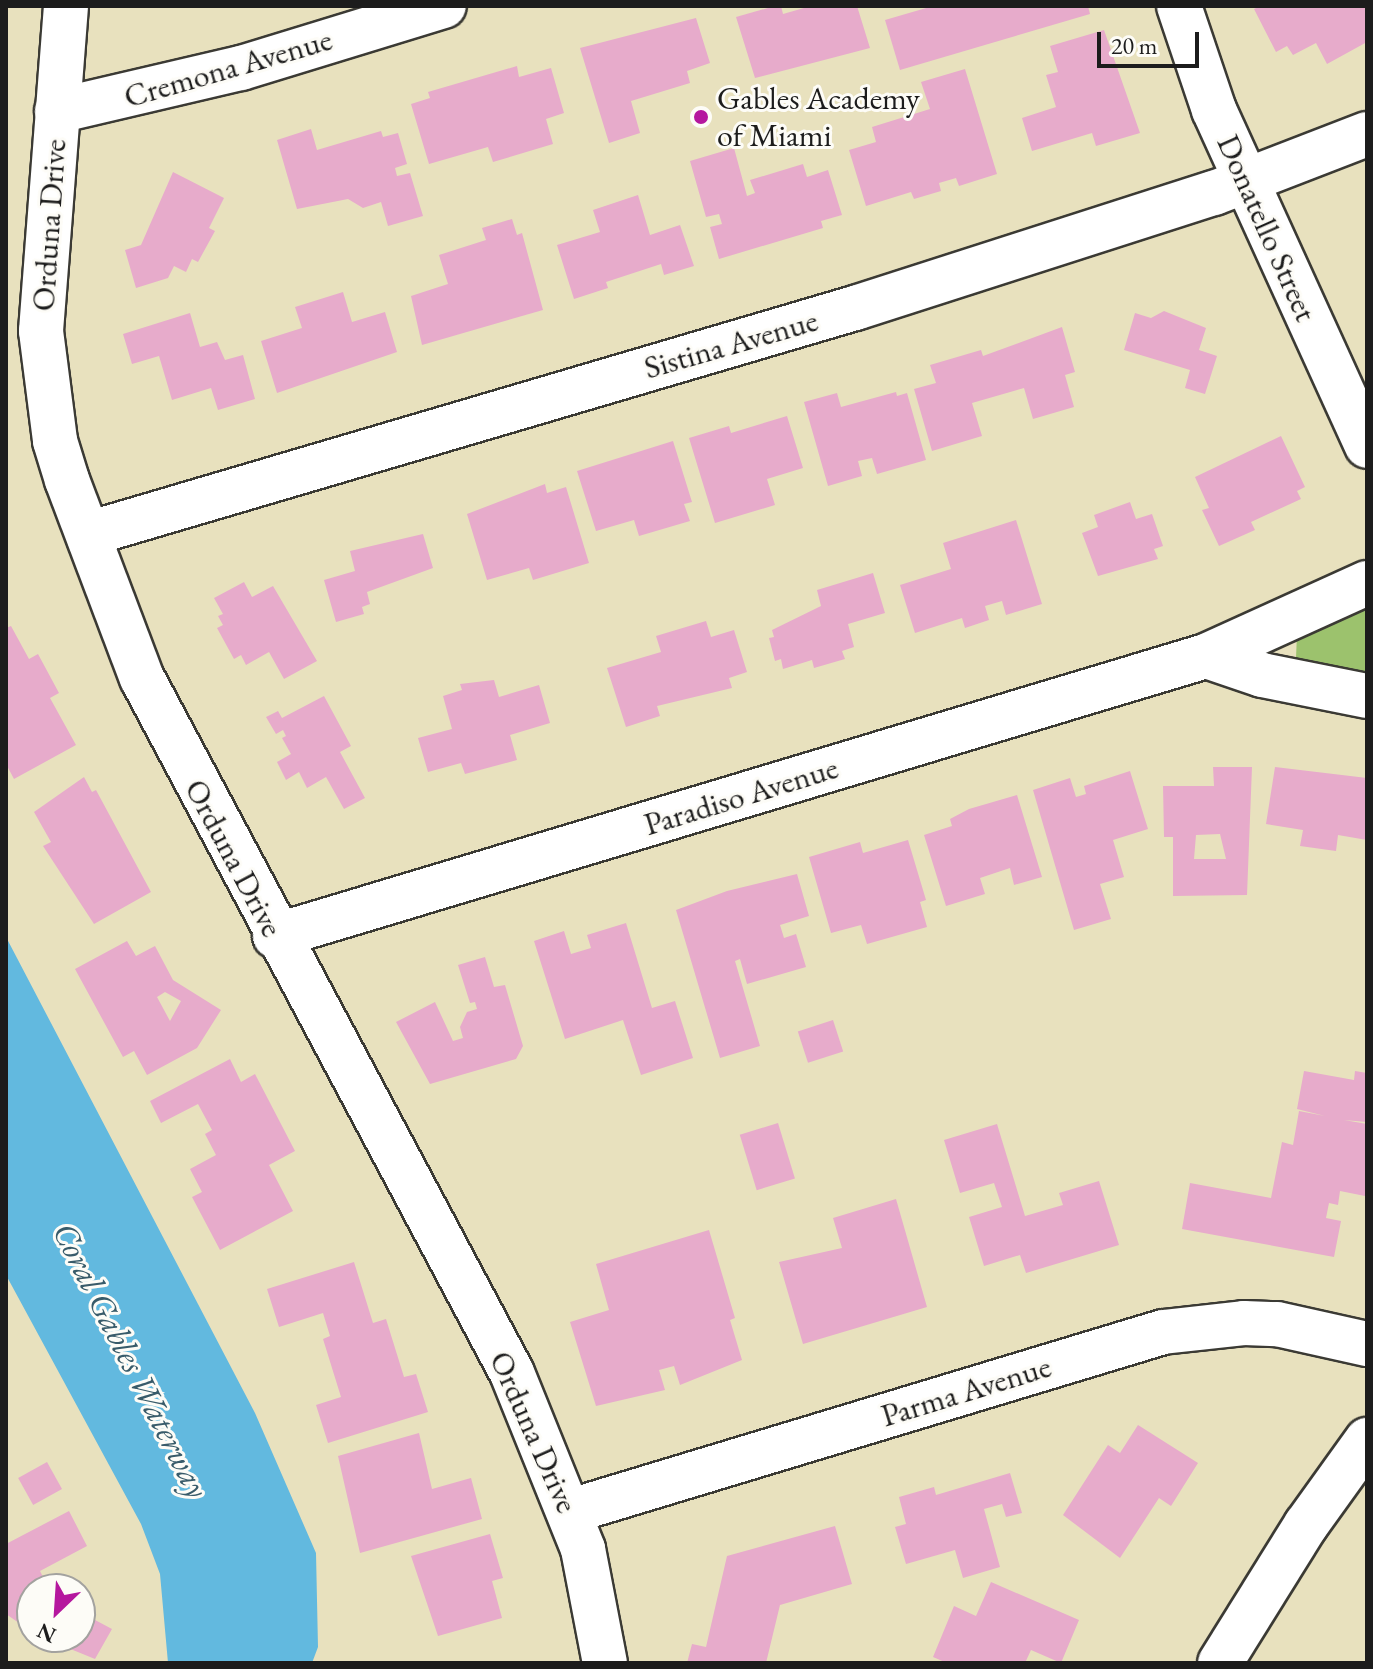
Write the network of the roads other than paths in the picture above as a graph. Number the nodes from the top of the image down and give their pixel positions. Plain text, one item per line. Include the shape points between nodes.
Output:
1 (66, 6) edge
2 (444, 6) edge
3 (1179, 6) edge
4 (57, 111) junction
5 (1367, 134) edge
6 (1246, 183) junction
7 (1367, 446) edge
8 (88, 534) junction
9 (1367, 583) edge
10 (1206, 656) junction
11 (1367, 696) edge
12 (275, 936) junction
13 (1367, 1344) edge
14 (1367, 1440) edge
15 (571, 1511) junction
16 (605, 1663) edge
17 (1220, 1663) edge

1 - 4 street, Orduna Drive
2 - 4 street, Cremona Avenue via 228,71
3 - 6 street, Donatello Street
4 - 8 street, Orduna Drive via 41,331 55,441
5 - 6 street, Sistina Avenue
6 - 7 street, Donatello Street
6 - 8 street, Sistina Avenue via 855,308
8 - 12 street, Orduna Drive via 142,678
9 - 10 street, Paradiso Avenue
10 - 11 street via 1262,675
10 - 12 street, Paradiso Avenue
12 - 15 street, Orduna Drive via 512,1373
13 - 15 street, Parma Avenue via 1277,1324 1163,1332
14 - 17 street via 1306,1525
15 - 16 street, Orduna Drive via 594,1591

